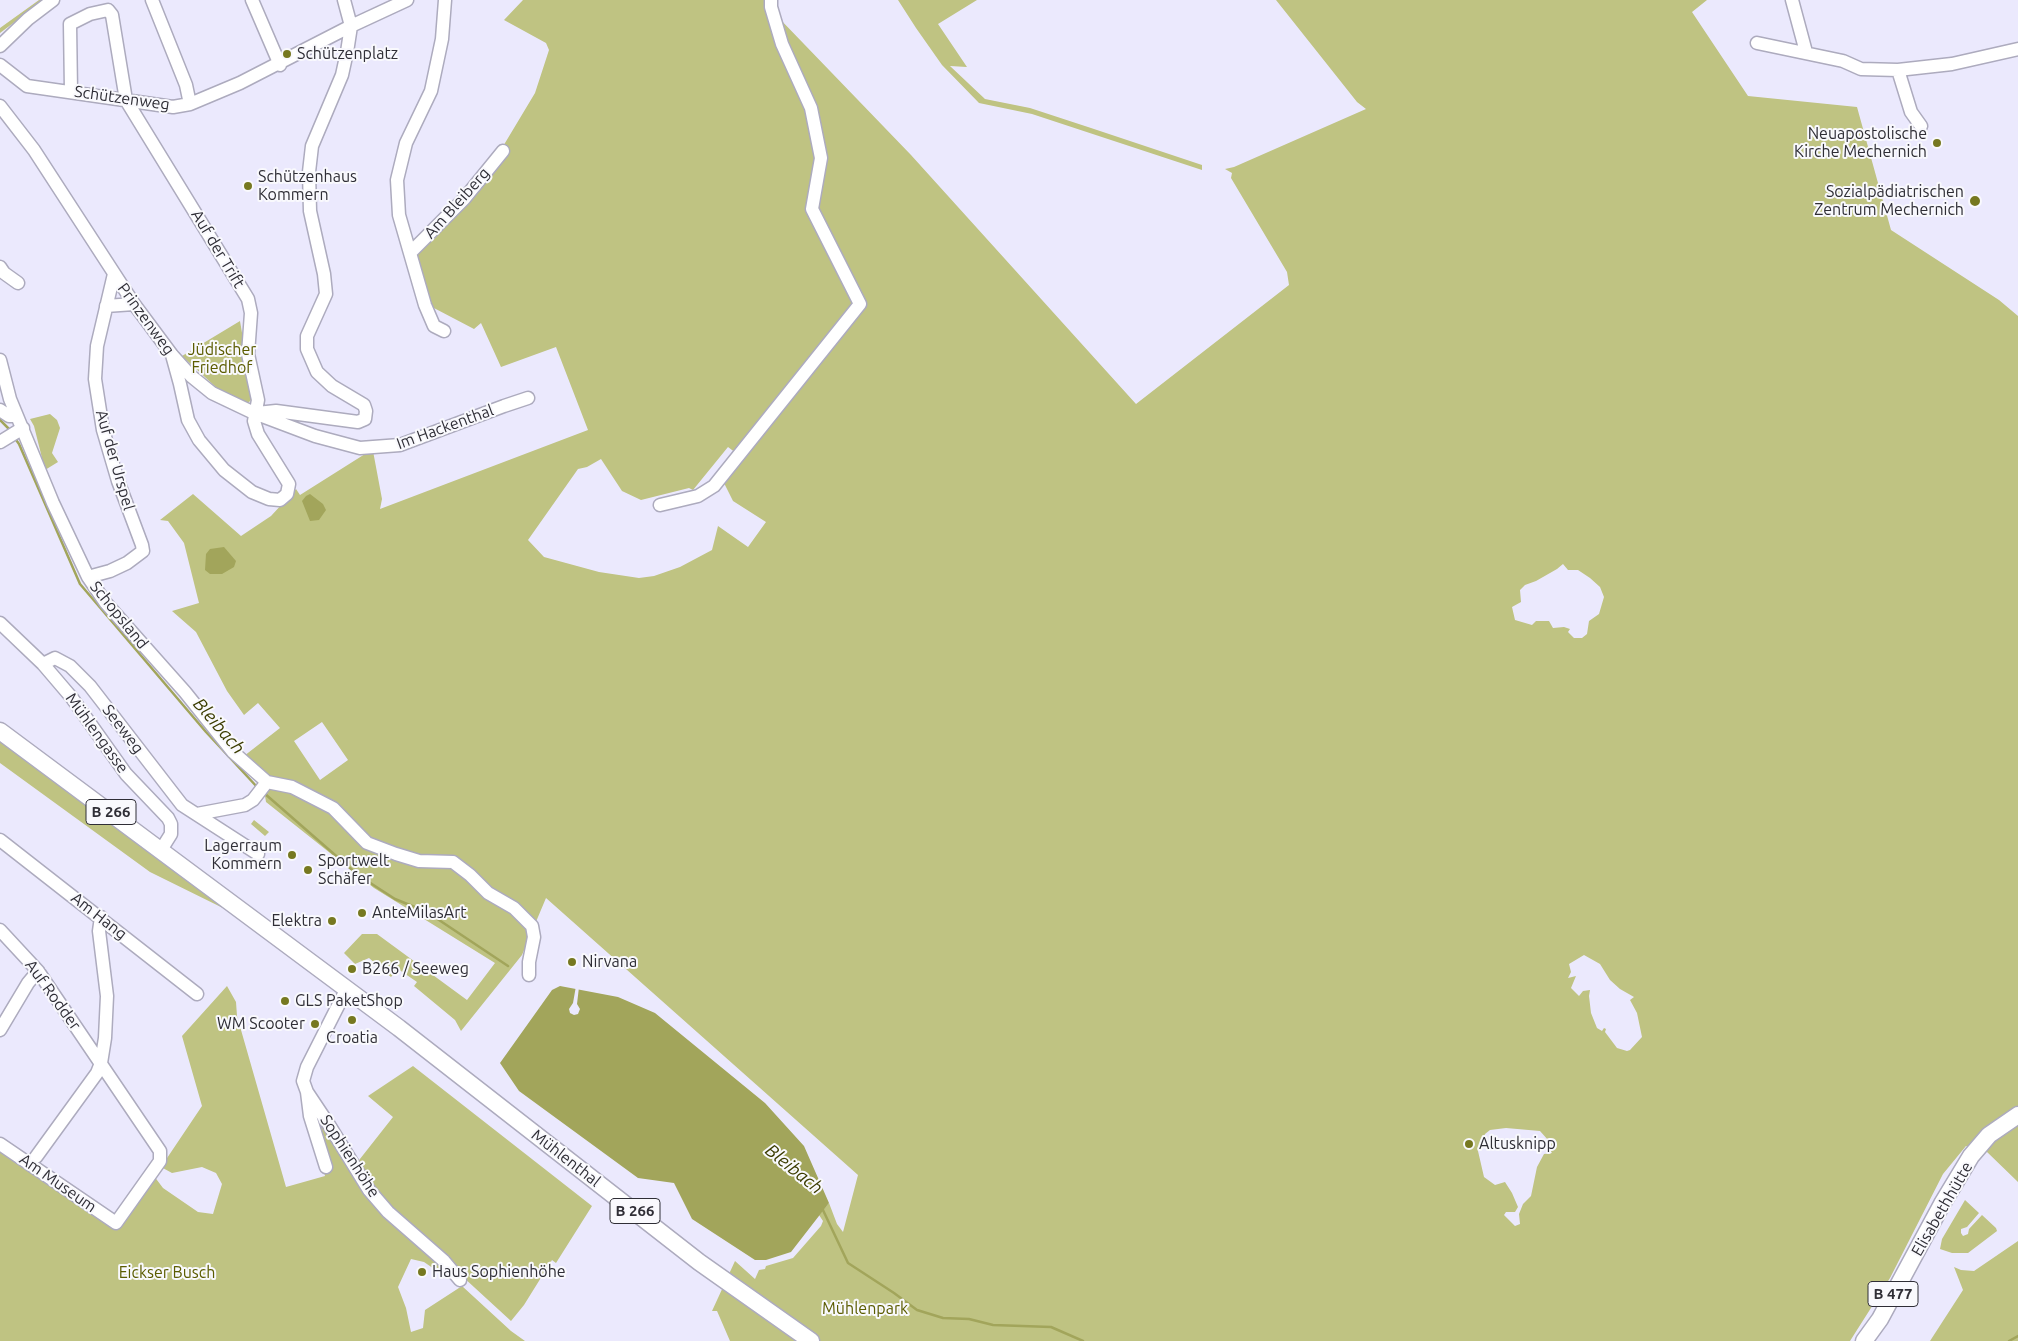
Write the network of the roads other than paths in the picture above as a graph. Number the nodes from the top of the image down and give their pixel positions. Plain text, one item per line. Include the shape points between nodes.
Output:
1 (53, 0) edge
2 (152, 0) edge
3 (252, 0) edge
4 (344, 0) edge
5 (407, 0) edge
6 (445, 0) edge
7 (771, 0) edge
8 (1792, 0) edge
9 (351, 26) junction
10 (1757, 42) dead end
11 (0, 46) edge
12 (1806, 52) junction
13 (2017, 54) edge
14 (280, 64) junction
15 (0, 65) edge
16 (1898, 70) junction
17 (71, 91) junction
18 (126, 100) junction
19 (190, 104) junction
20 (0, 106) edge
21 (1921, 126) dead end
22 (503, 151) dead end
23 (410, 253) junction
24 (0, 267) edge
25 (114, 274) junction
26 (18, 284) dead end
27 (134, 304) junction
28 (106, 306) junction
29 (444, 330) dead end
30 (172, 355) junction
31 (0, 360) edge
32 (528, 398) dead end
33 (0, 410) edge
34 (254, 414) junction
35 (17, 416) junction
36 (12, 435) edge
37 (360, 448) joint
38 (660, 505) dead end
39 (88, 577) junction
40 (0, 623) edge
41 (44, 664) junction
42 (0, 730) edge
43 (263, 788) junction
44 (196, 814) junction
45 (0, 840) edge
46 (161, 850) junction
47 (258, 854) dead end
48 (101, 918) junction
49 (0, 930) edge
50 (38, 971) junction
51 (529, 975) dead end
52 (346, 990) junction
53 (197, 994) dead end
54 (0, 1030) edge
55 (101, 1063) junction
56 (307, 1092) junction
57 (2018, 1115) edge
58 (0, 1144) edge
59 (36, 1157) dead end
60 (326, 1167) dead end
61 (116, 1223) joint
62 (460, 1280) dead end
63 (811, 1341) edge
64 (1864, 1341) edge

1 - 11 street
2 - 19 street via 186,85
3 - 14 street
4 - 9 street
5 - 9 street, Schützenweg
6 - 23 street, Am Bleiberg via 442,38 431,91 406,143 397,180 398,215
7 - 38 street via 782,44 811,108 821,158 812,209 860,304 714,486 698,496
8 - 12 street
9 - 14 street, Schützenweg
9 - 34 street via 342,75 312,146 310,210 326,294 307,336 307,349 317,372 332,386 364,405 366,412 364,419 358,422 276,411
10 - 12 street
12 - 16 street via 1843,61 1861,70
13 - 16 street
14 - 19 street, Schützenweg
15 - 17 street, Schützenweg via 27,86
16 - 21 street via 1910,112
17 - 18 street, Schützenweg
17 - 18 street via 70,24 108,10 112,15
18 - 19 street, Schützenweg via 173,107
18 - 34 street, Auf der Trift via 248,299 251,313 248,354 258,400
20 - 25 street, Prinzenweg via 34,150
22 - 23 street, Am Bleiberg via 464,199
23 - 29 street, Am Bleiberg via 434,326
24 - 26 street
25 - 27 street, Prinzenweg
25 - 28 street, Auf der Urspel
27 - 28 street
27 - 30 street, Prinzenweg
28 - 39 street, Auf der Urspel via 95,359 103,430 143,551 118,567
30 - 34 street, Prinzenweg via 212,393
30 - 34 street, Auf der Trift via 188,420 199,440 224,470 252,492 280,500 287,494 289,484 258,434
31 - 35 street, Schopsland via 8,395
32 - 37 street, Im Hackenthal via 400,445
33 - 35 street
34 - 37 street, Prinzenweg
35 - 36 street, Schopsland
36 - 39 street, Schopsland via 54,503
39 - 43 street, Schopsland via 105,602 185,692
40 - 41 street, Mühlengasse
41 - 44 street, Seeweg via 55,658 67,663 80,675 177,800
41 - 46 street, Mühlengasse via 126,774 168,818 171,834
42 - 46 main road, B 266
43 - 44 street via 245,805
43 - 51 street via 292,787 334,808 367,843 419,861 453,862 488,893 514,908 532,926
44 - 47 street, Seeweg
45 - 48 street, Am Hang
46 - 52 main road, B 266
48 - 53 street, Am Hang
48 - 55 street via 99,930 107,996
49 - 50 street, Auf Rodder
50 - 54 street
50 - 55 street, Auf Rodder
52 - 56 street via 307,1067 303,1081
52 - 63 main road, Mühlenthal / B 266 via 699,1262
55 - 59 street
55 - 61 street, Auf Rodder via 160,1151 160,1161
56 - 60 street via 310,1116
56 - 62 street, Sophienhöhe via 369,1190
57 - 64 main road, Elisabethhütte / B 477 via 1989,1135 1971,1156 1880,1319
58 - 61 street, Am Museum

